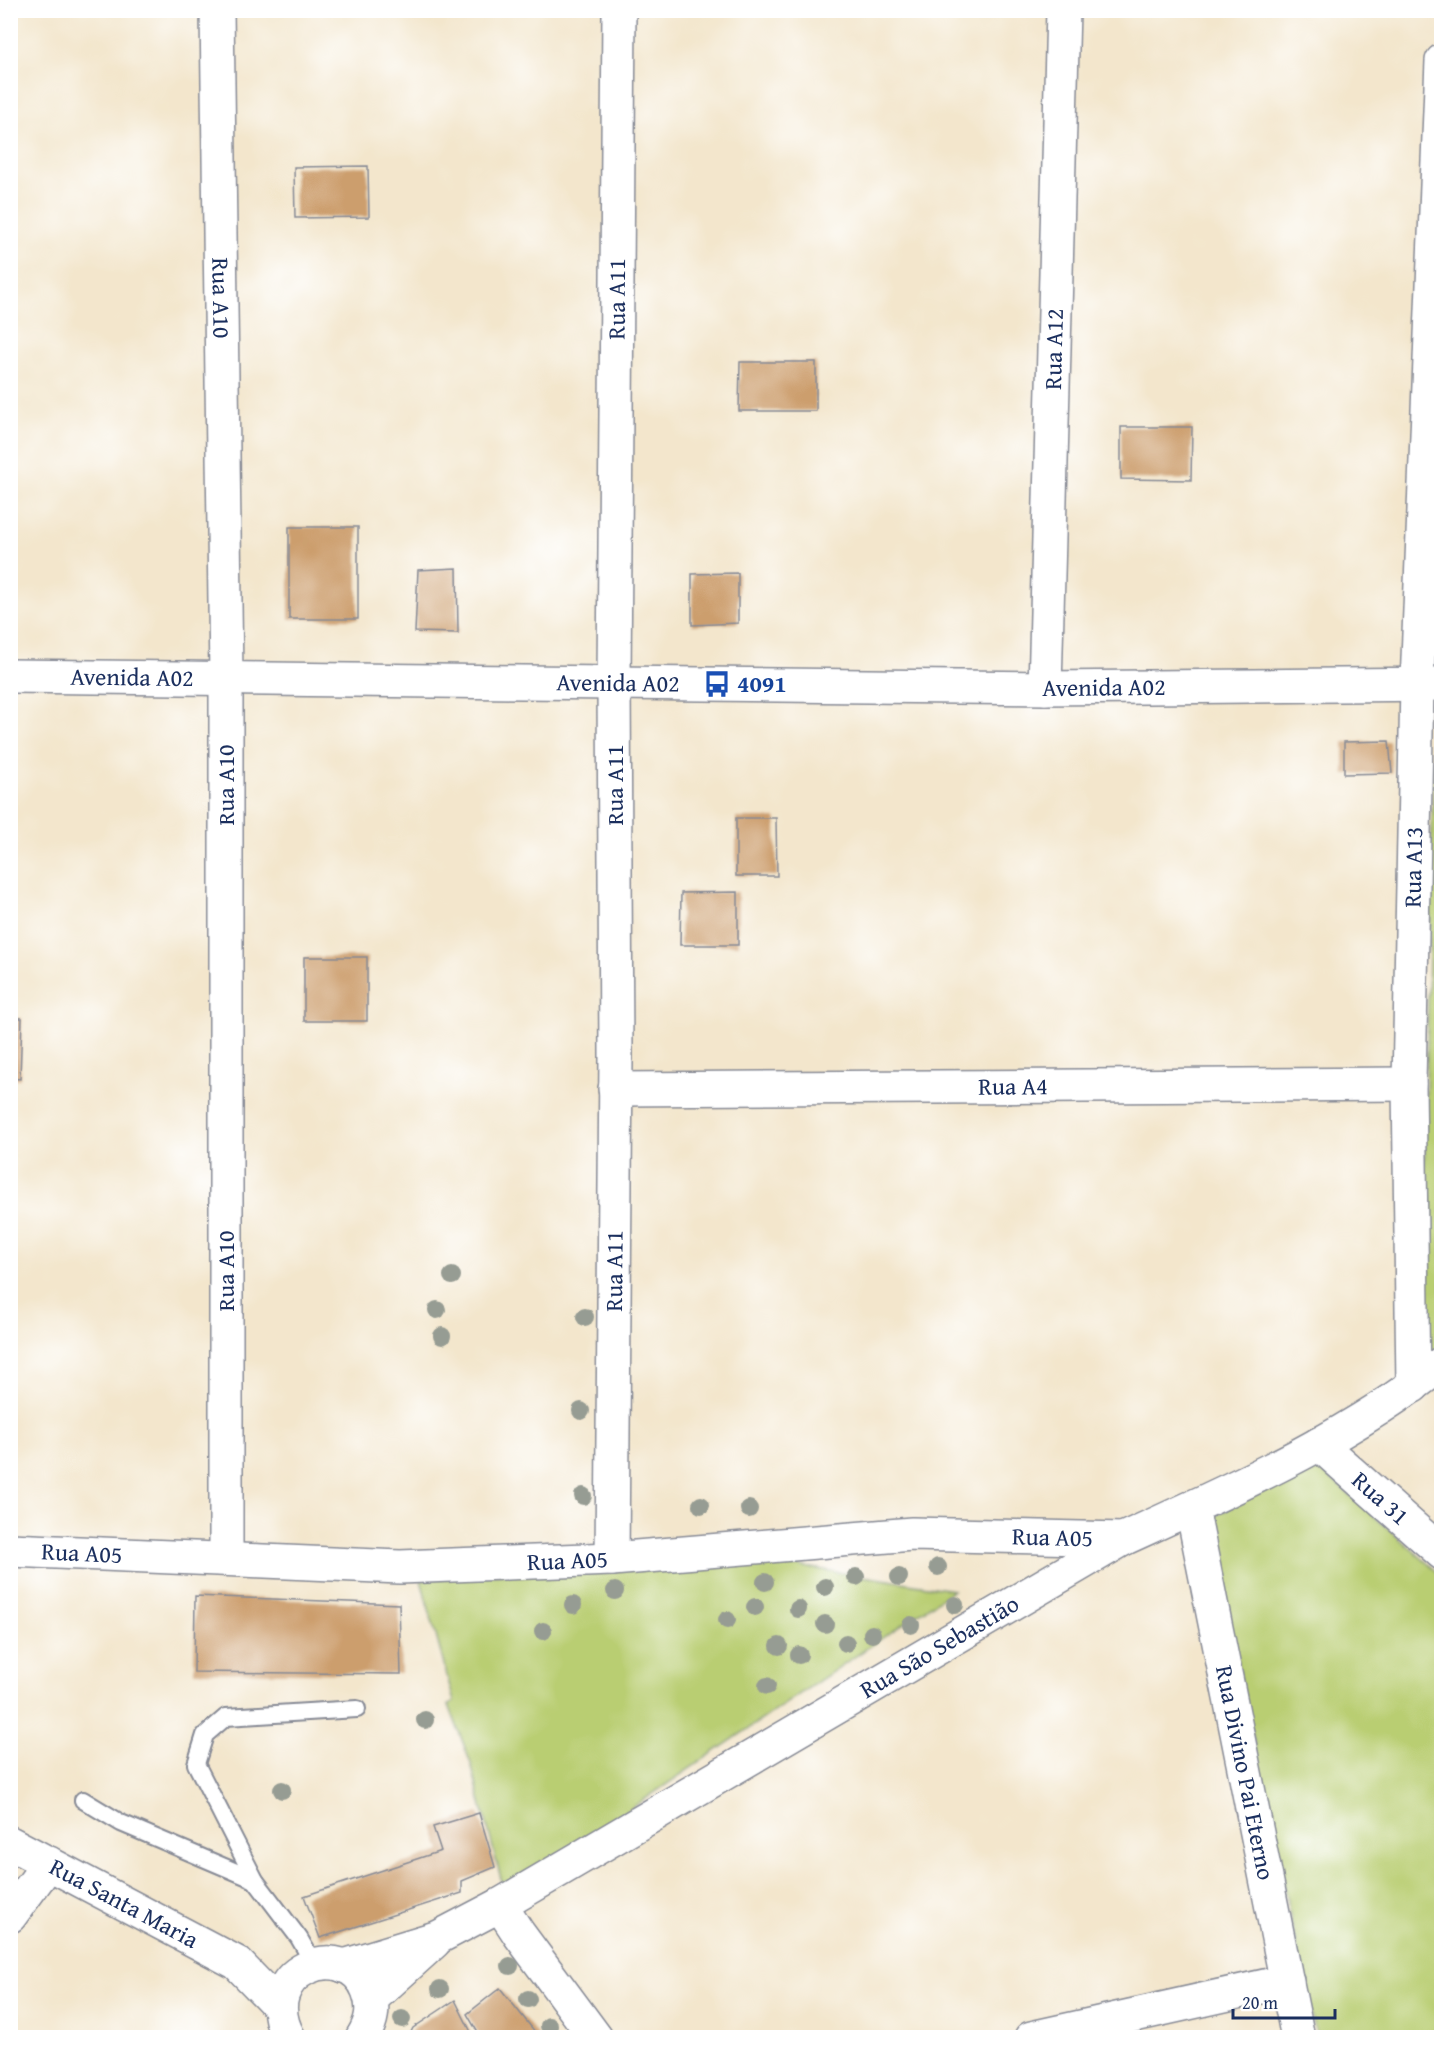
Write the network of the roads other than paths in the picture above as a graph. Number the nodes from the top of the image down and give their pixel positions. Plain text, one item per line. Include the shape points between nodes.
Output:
1 (217, 10) edge
2 (619, 10) edge
3 (1063, 10) edge
4 (1442, 60) edge
5 (10, 675) edge
6 (226, 677) junction
7 (614, 682) junction
8 (1429, 684) edge
9 (1045, 688) junction
10 (1408, 1084) junction
11 (615, 1089) junction
12 (1442, 1363) edge
13 (1413, 1386) junction
14 (1319, 1444) junction
15 (1192, 1508) junction
16 (1123, 1539) junction
17 (10, 1550) edge
18 (1442, 1553) edge
19 (226, 1559) junction
20 (612, 1559) junction
21 (357, 1709) dead end
22 (83, 1800) dead end
23 (10, 1843) edge
24 (49, 1863) junction
25 (255, 1880) junction
26 (500, 1905) junction
27 (10, 1916) edge
28 (439, 1937) junction
29 (237, 1963) junction
30 (319, 1967) junction
31 (1287, 1981) junction
32 (371, 1999) junction
33 (279, 2006) junction
34 (289, 2037) edge
35 (362, 2037) edge
36 (596, 2037) edge
37 (1031, 2037) edge
38 (1298, 2037) edge

1 - 6 street, Rua A10
2 - 7 street, Rua A11
3 - 9 street, Rua A12
4 - 8 street, Rua A13
5 - 6 street, Avenida A02
6 - 7 street, Avenida A02
6 - 19 street, Rua A10
7 - 9 street, Avenida A02
7 - 11 street, Rua A11
8 - 9 street, Avenida A02
8 - 10 street, Rua A13
10 - 11 street, Rua A4
10 - 13 street, Rua A13
11 - 20 street, Rua A11
12 - 13 street, Rua São Sebastião
13 - 14 street, Rua São Sebastião
14 - 15 street, Rua São Sebastião
14 - 18 street, Rua 31
15 - 16 street, Rua São Sebastião
15 - 31 street, Rua Divino Pai Eterno
16 - 20 street, Rua A05 via 912,1534
16 - 26 street, Rua São Sebastião
17 - 19 street, Rua A05
19 - 20 street, Rua A05 via 400,1567
21 - 25 lane via 225,1717 205,1735 196,1764
22 - 25 lane via 121,1823
23 - 24 street, Rua Santa Maria
24 - 27 street
24 - 29 street, Rua Santa Maria
25 - 30 lane
26 - 28 street, Rua São Sebastião
26 - 36 street
28 - 30 street, Rua São Sebastião
28 - 32 street, Rua São Sebastião
29 - 30 street, Rua Santa Maria
29 - 33 street, Rua Santa Maria
30 - 32 street via 358,1975
30 - 33 street via 284,1988
31 - 37 street
31 - 38 street, Rua Divino Pai Eterno
32 - 35 street via 373,2012
33 - 34 street

